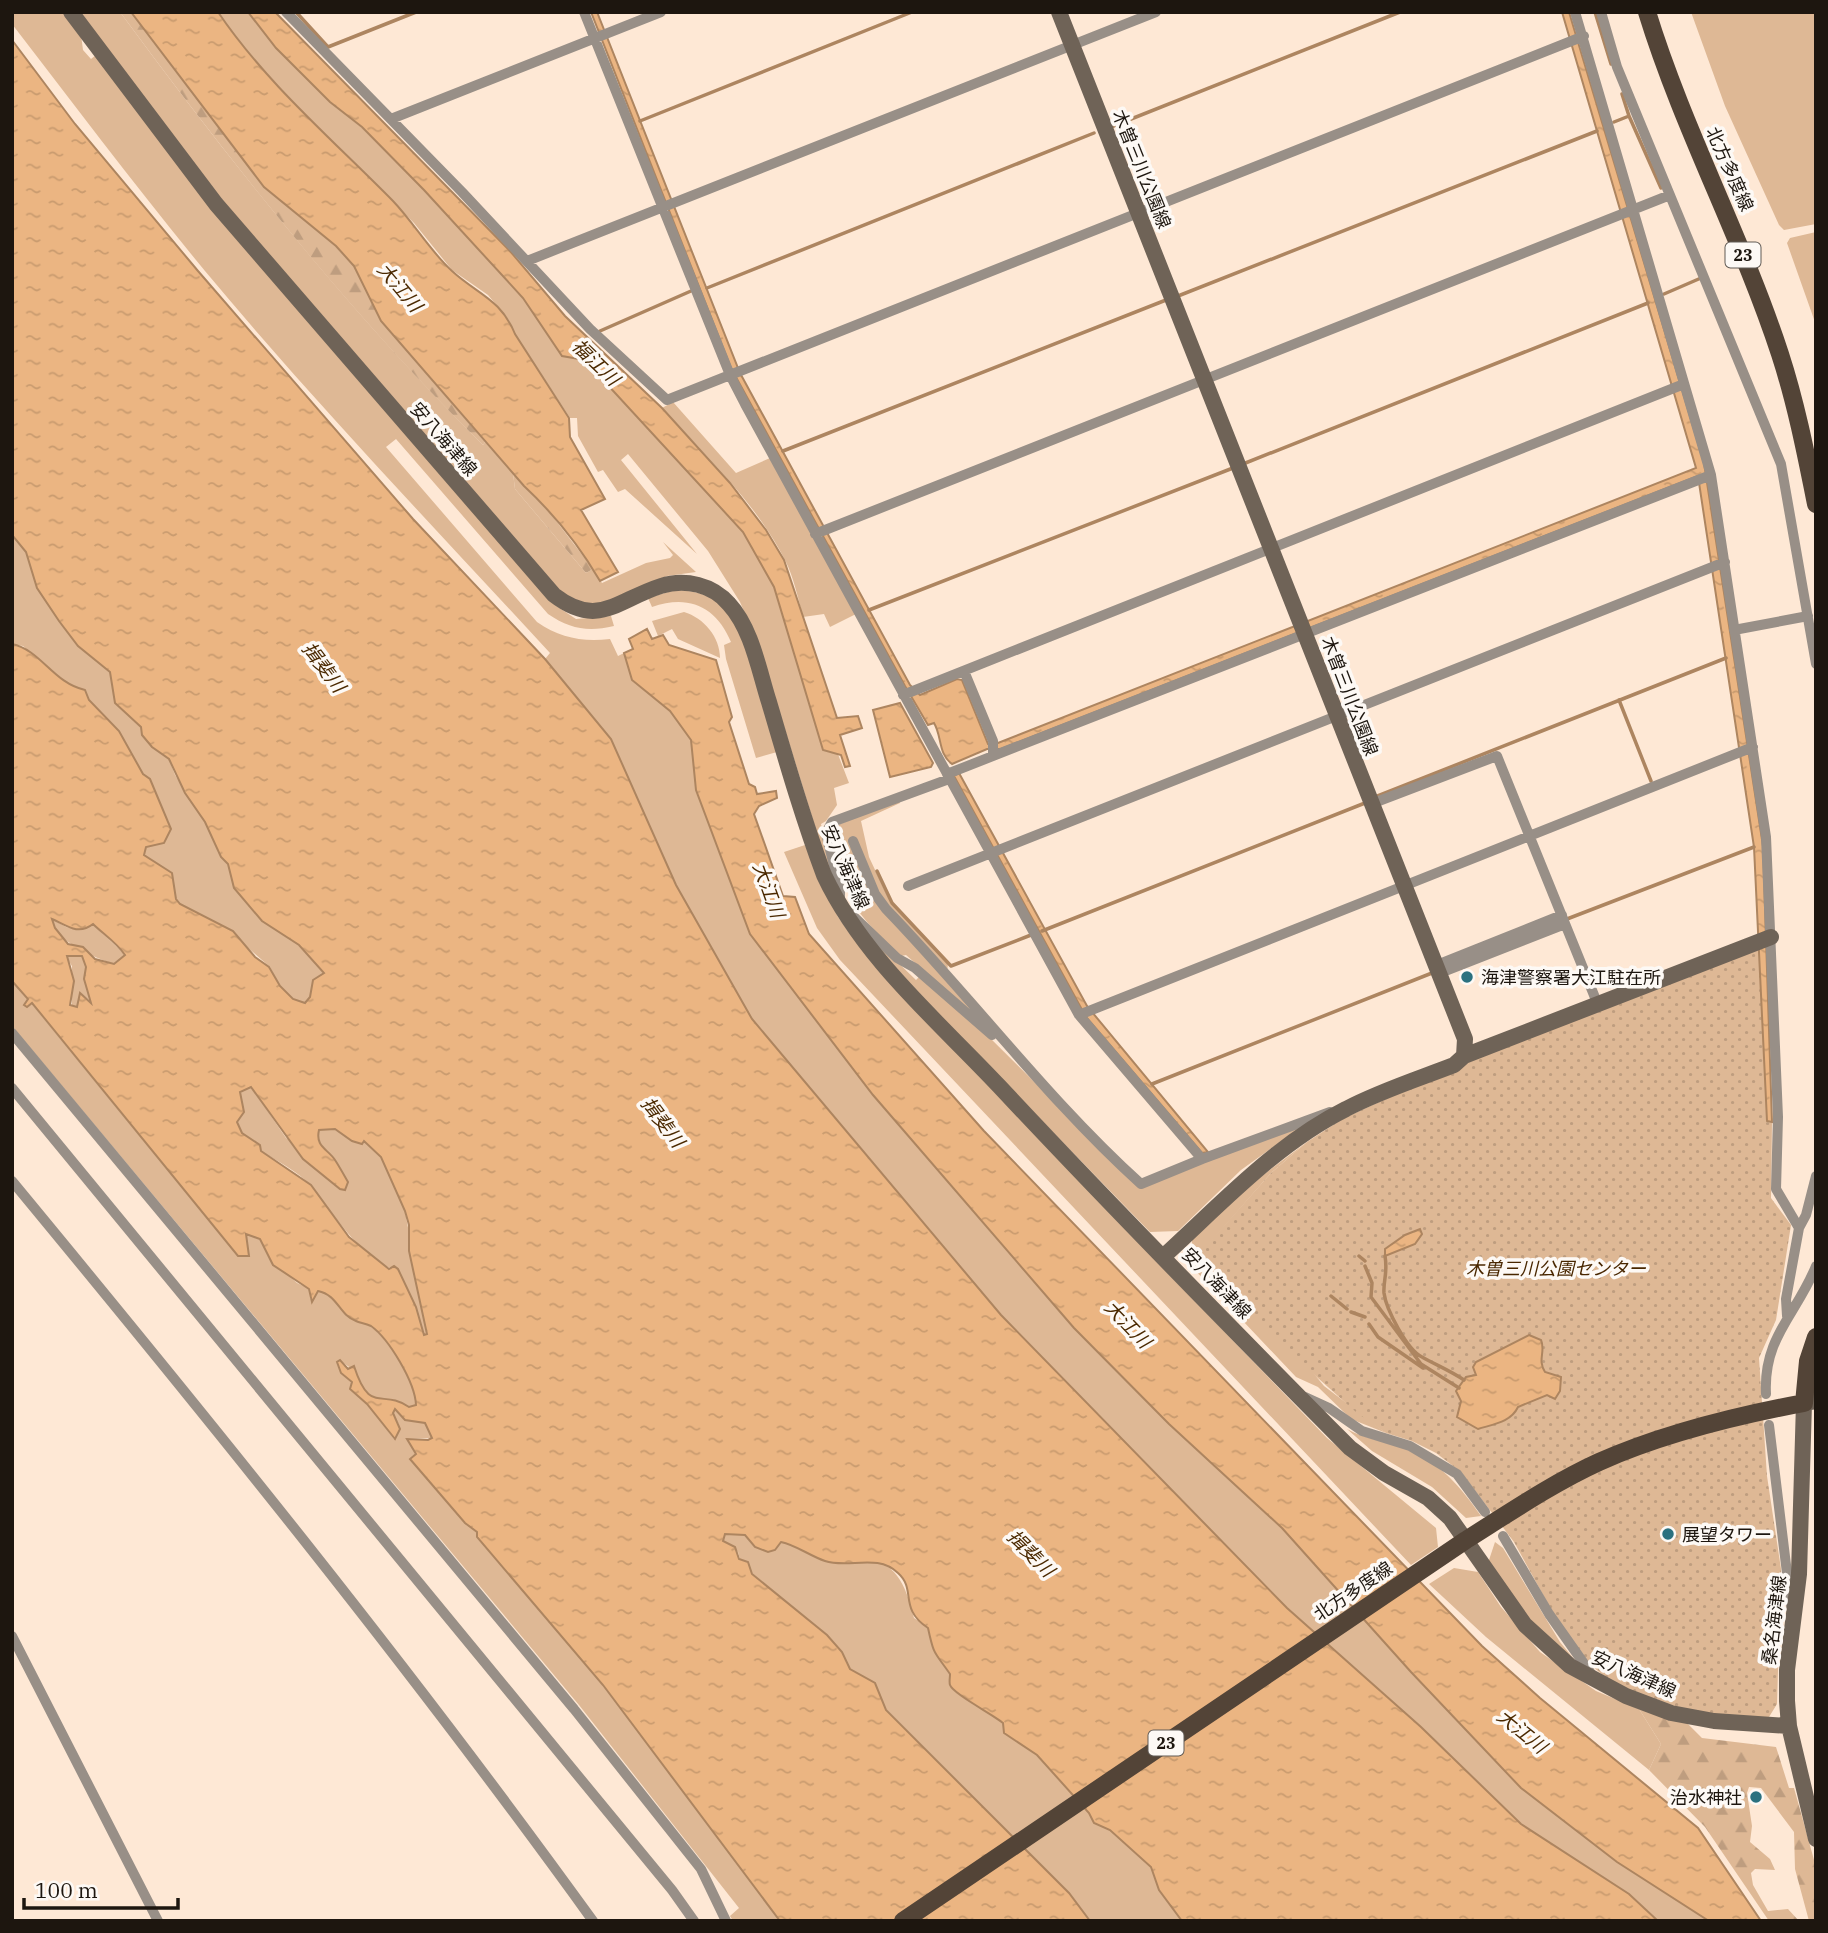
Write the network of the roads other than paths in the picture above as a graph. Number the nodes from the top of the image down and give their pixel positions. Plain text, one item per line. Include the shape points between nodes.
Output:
1 (71, 12) edge
2 (286, 12) edge
3 (584, 12) edge
4 (661, 12) edge
5 (1059, 12) edge
6 (1156, 12) edge
7 (1575, 12) edge
8 (1601, 12) edge
9 (1647, 12) edge
10 (600, 37) junction
11 (1577, 39) junction
12 (1072, 45) junction
13 (391, 119) junction
14 (1670, 195) junction
15 (667, 205) junction
16 (1138, 212) junction
17 (1628, 213) junction
18 (527, 261) junction
19 (734, 373) junction
20 (1203, 381) junction
21 (1679, 386) junction
22 (1705, 477) junction
23 (1816, 505) edge
24 (820, 532) junction
25 (1271, 548) junction
26 (1719, 565) junction
27 (1808, 616) junction
28 (1302, 628) junction
29 (1734, 630) junction
30 (1816, 663) edge
31 (964, 671) junction
32 (909, 693) junction
33 (1337, 716) junction
34 (1752, 747) junction
35 (993, 749) junction
36 (948, 776) junction
37 (1371, 804) junction
38 (1530, 835) junction
39 (853, 841) dead end
40 (995, 852) junction
41 (1405, 884) junction
42 (908, 886) dead end
43 (839, 907) junction
44 (1563, 920) junction
45 (1765, 939) junction
46 (1438, 969) junction
47 (1598, 1005) junction
48 (1084, 1013) junction
49 (12, 1033) edge
50 (1014, 1054) junction
51 (1464, 1055) junction
52 (12, 1088) edge
53 (1346, 1109) junction
54 (1202, 1159) junction
55 (1816, 1176) edge
56 (12, 1181) edge
57 (1799, 1228) junction
58 (1164, 1256) junction
59 (1816, 1266) edge
60 (1787, 1316) junction
61 (1816, 1337) edge
62 (1296, 1394) junction
63 (1766, 1394) dead end
64 (1810, 1402) edge
65 (1769, 1424) dead end
66 (1485, 1512) dead end
67 (1503, 1536) dead end
68 (1466, 1540) junction
69 (1793, 1614) junction
70 (12, 1636) edge
71 (1596, 1681) junction
72 (1789, 1726) junction
73 (1816, 1839) edge
74 (158, 1921) edge
75 (593, 1921) edge
76 (694, 1921) edge
77 (726, 1921) edge
78 (904, 1921) edge

1 - 43 main road, 安八海津線 via 216,204 554,595 569,607 598,612 662,585 693,583 713,590 730,604 753,652 810,838
2 - 13 street
3 - 10 street
4 - 10 street
5 - 12 main road, 木曽三川公園線
6 - 12 street
7 - 11 street
8 - 14 street via 1617,67
9 - 23 main road, 北方多度線 / 23 via 1676,98 1780,352
10 - 13 street
10 - 15 street
11 - 16 street
11 - 17 street
12 - 15 street
12 - 16 main road, 木曽三川公園線
13 - 18 street
14 - 17 street
14 - 27 street via 1781,464
15 - 18 street
15 - 19 street
16 - 19 street
16 - 20 main road, 木曽三川公園線
17 - 20 street
17 - 21 street
18 - 19 street via 667,400
19 - 24 street
20 - 24 street
20 - 25 main road, 木曽三川公園線
21 - 22 street
21 - 25 street
22 - 26 street
22 - 28 street
24 - 32 street
25 - 28 main road, 木曽三川公園線
25 - 31 street
26 - 29 street
26 - 33 street
27 - 29 street
27 - 30 street
28 - 33 main road, 木曽三川公園線
28 - 35 street
29 - 34 street
31 - 32 street
31 - 35 street
32 - 36 street
33 - 37 main road, 木曽三川公園線
33 - 40 street
34 - 38 street
34 - 45 street via 1766,837
35 - 36 street
36 - 40 street
36 - 43 street via 832,822 826,833 840,890
37 - 38 street via 1497,756
37 - 41 main road, 木曽三川公園線
38 - 41 street
38 - 44 street
39 - 50 street via 886,909
40 - 42 street
40 - 48 street
41 - 46 main road, 木曽三川公園線
41 - 48 street
43 - 50 street via 855,915 897,958 915,968
43 - 58 main road, 安八海津線 via 867,947
44 - 46 street
44 - 47 street
45 - 47 main road
45 - 57 street via 1778,1116 1776,1189
46 - 51 main road, 木曽三川公園線 via 1465,1039
47 - 51 main road
48 - 54 street
49 - 77 street via 574,1709 701,1869
50 - 54 street via 1141,1184
51 - 53 main road via 1454,1065
52 - 76 street
53 - 54 street via 1311,1117
53 - 58 main road via 1267,1163
55 - 57 street
56 - 75 street via 276,1504 489,1777
57 - 60 street
58 - 62 main road, 安八海津線
59 - 60 street
60 - 63 street via 1772,1344 1765,1371
61 - 64 main road via 1808,1361
62 - 66 street via 1329,1408 1362,1431 1410,1446 1457,1474
62 - 68 main road, 安八海津線 via 1350,1448 1384,1474 1428,1498
64 - 68 main road, 北方多度線 / 23 via 1693,1427 1599,1462
64 - 69 main road, 桑名海津線 via 1800,1574
65 - 69 street
67 - 71 street
68 - 71 main road, 安八海津線 via 1525,1625 1570,1666
68 - 78 main road, 北方多度線 / 23
69 - 72 main road, 桑名海津線 via 1787,1670
70 - 74 street
71 - 72 main road, 安八海津線 via 1671,1713
72 - 73 main road, 桑名海津線

